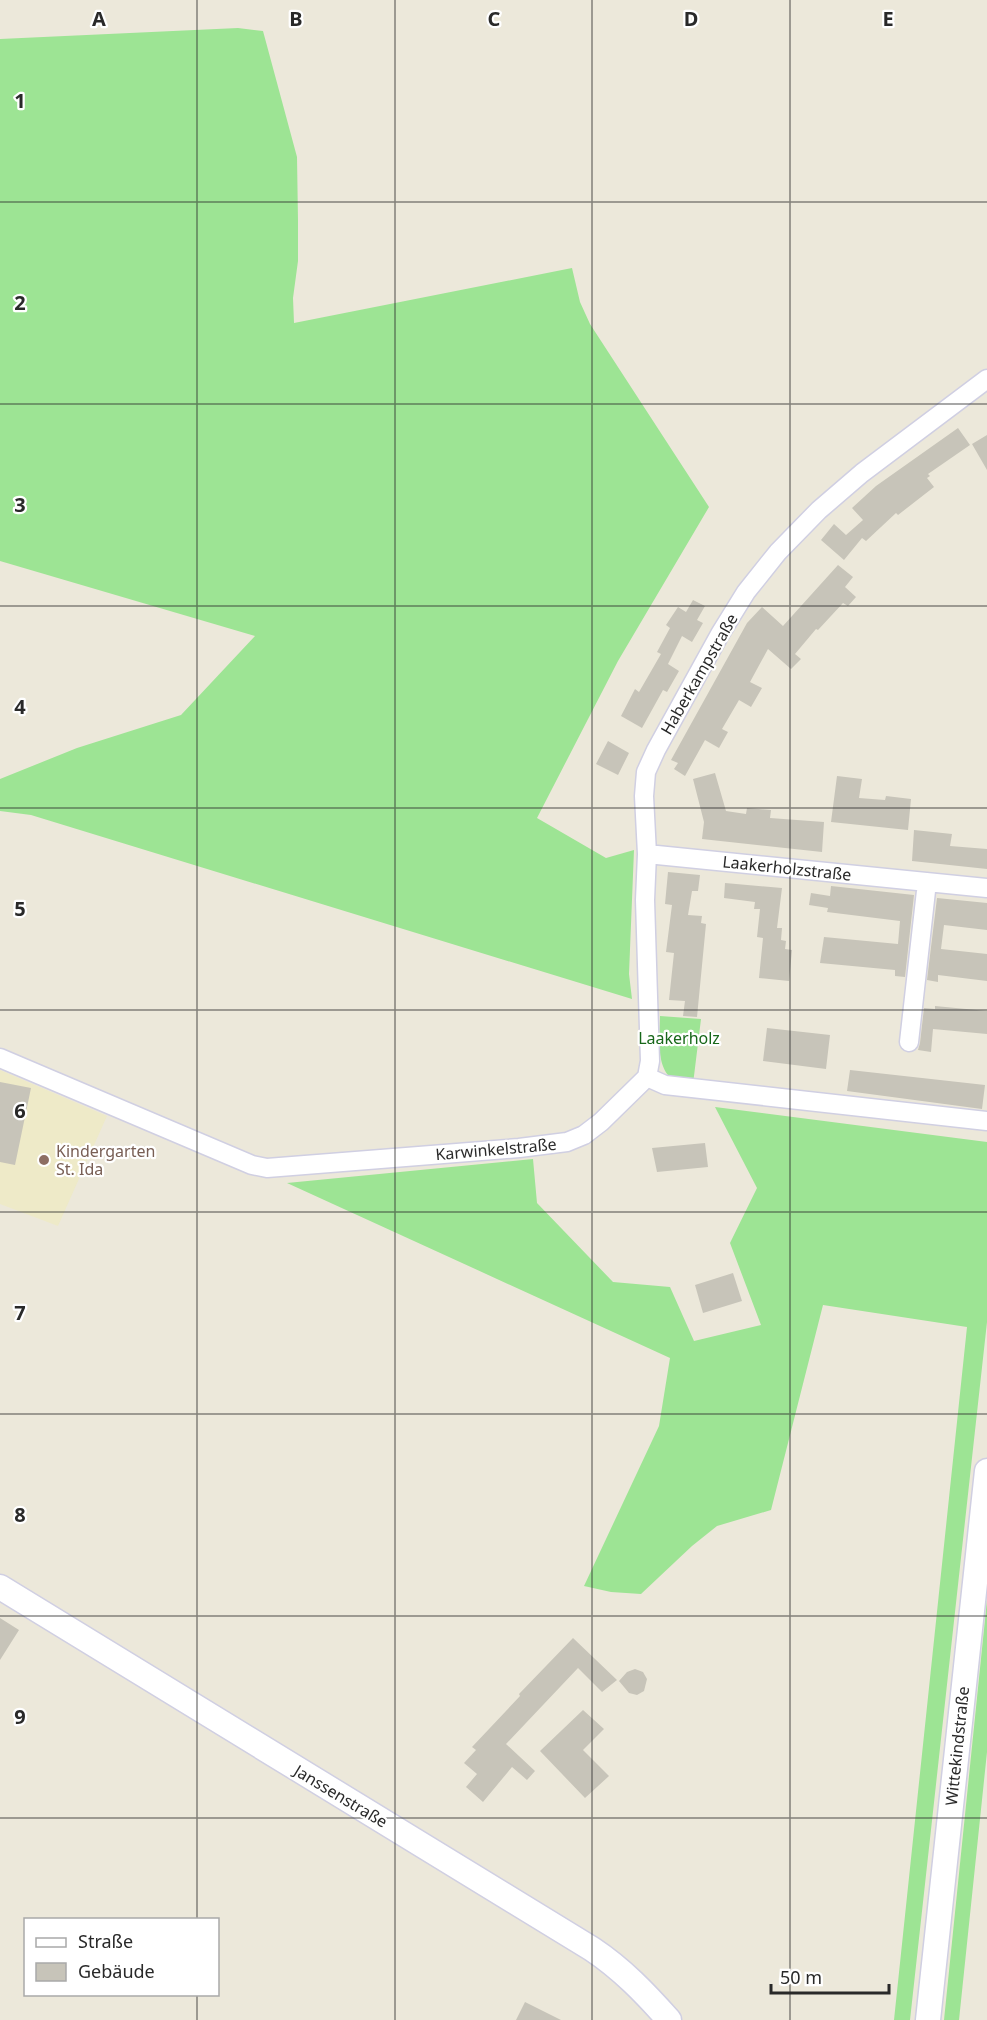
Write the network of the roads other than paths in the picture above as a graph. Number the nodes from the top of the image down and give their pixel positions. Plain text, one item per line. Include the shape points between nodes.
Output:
1 (987, 378) edge
2 (647, 854) junction
3 (927, 882) junction
4 (987, 888) edge
5 (909, 1042) dead end
6 (0, 1058) edge
7 (647, 1077) junction
8 (987, 1121) edge
9 (987, 1471) edge
10 (0, 1587) edge
11 (669, 2020) edge
12 (928, 2020) edge

1 - 2 street, Haberkampstraße via 819,510 778,552 747,592 646,772
2 - 3 street, Laakerholzstraße
2 - 7 street, Haberkampstraße via 651,1061
3 - 4 street, Laakerholzstraße
3 - 5 street
6 - 7 street, Karwinkelstraße via 267,1168 567,1142 601,1122
7 - 8 street via 665,1085
9 - 12 main road, Wittekindstraße
10 - 11 main road, Janssenstraße via 583,1943 624,1973

